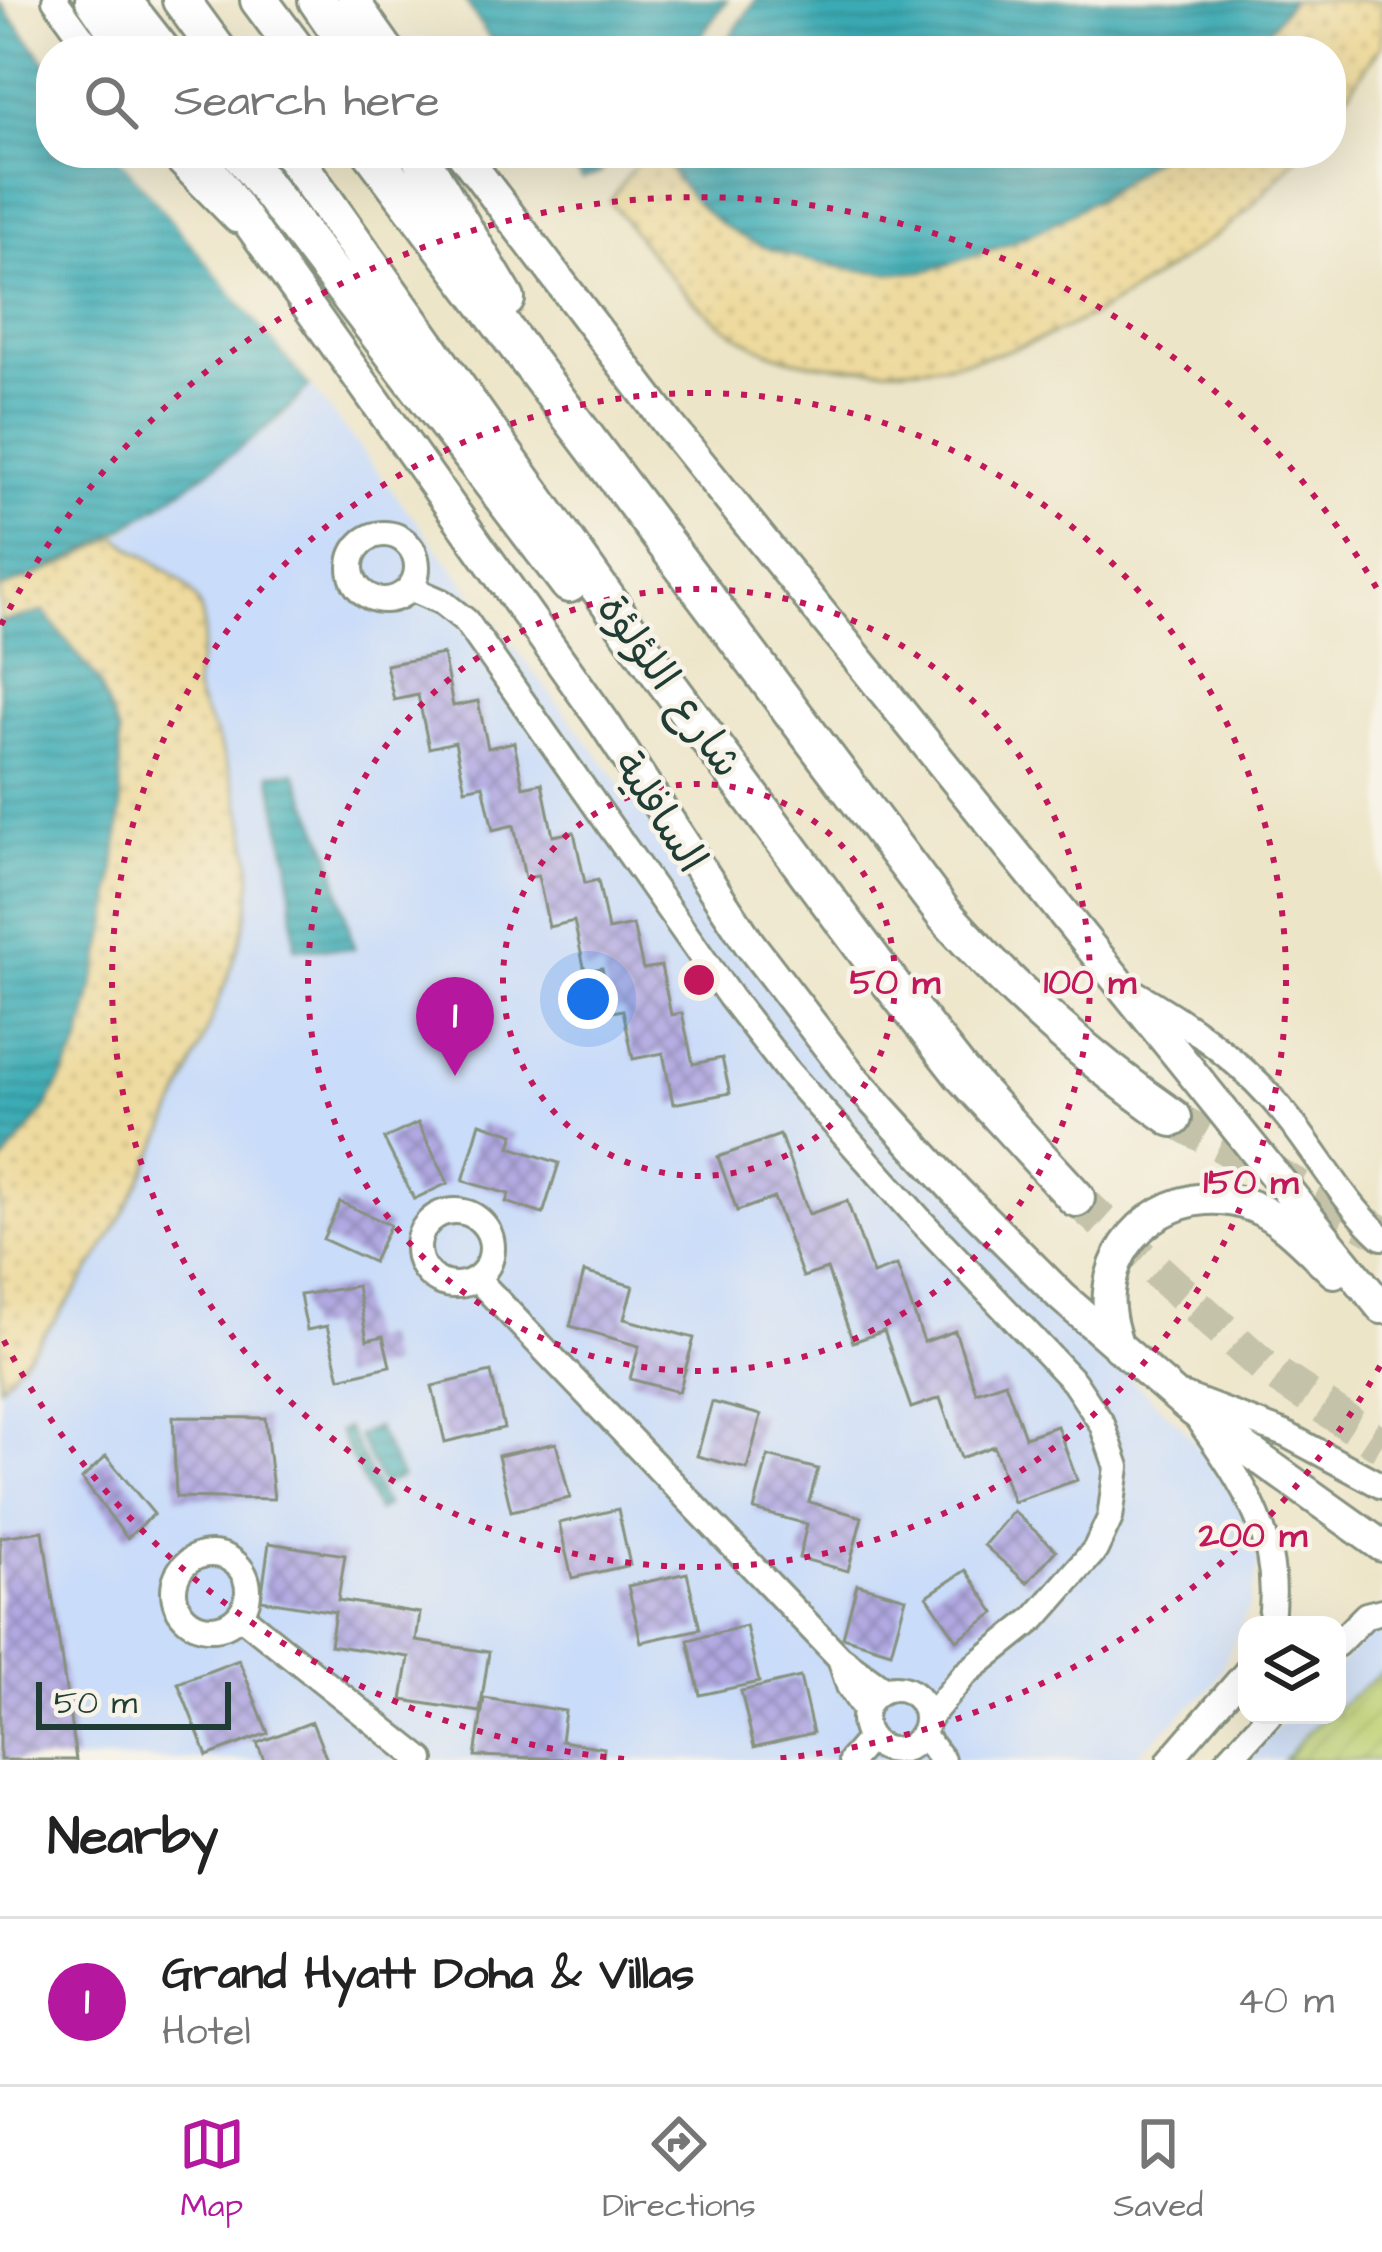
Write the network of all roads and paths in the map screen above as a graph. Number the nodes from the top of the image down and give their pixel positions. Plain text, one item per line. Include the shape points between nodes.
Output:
1 (55, 0) edge
2 (91, 0) edge
3 (122, 0) edge
4 (181, 0) edge
5 (259, 0) edge
6 (317, 0) edge
7 (353, 0) edge
8 (81, 36) edge
9 (116, 36) edge
10 (150, 36) edge
11 (207, 36) edge
12 (286, 36) edge
13 (342, 36) edge
14 (378, 36) edge
15 (185, 168) edge
16 (210, 168) edge
17 (252, 168) edge
18 (302, 168) edge
19 (384, 168) edge
20 (427, 168) edge
21 (473, 168) edge
22 (264, 244) junction
23 (640, 508) junction
24 (410, 588) dead end
25 (660, 674) junction
26 (1116, 983) junction
27 (1173, 1118) tunnel mouth
28 (1076, 1198) tunnel mouth
29 (1382, 1238) edge
30 (477, 1279) dead end
31 (1382, 1312) edge
32 (1118, 1346) junction
33 (1181, 1400) junction
34 (1382, 1486) edge
35 (1382, 1546) edge
36 (1382, 1611) edge
37 (240, 1616) dead end
38 (1271, 1616) edge
39 (1346, 1635) edge
40 (840, 1658) junction
41 (965, 1674) junction
42 (1238, 1681) edge
43 (884, 1690) junction
44 (912, 1694) junction
45 (865, 1710) junction
46 (1261, 1724) edge
47 (900, 1744) edge
48 (422, 1760) edge
49 (851, 1760) edge
50 (942, 1760) edge
51 (1170, 1760) edge
52 (1228, 1760) edge

1 - 8 street
2 - 9 street
3 - 10 main road
4 - 11 main road
5 - 12 main road
6 - 13 main road
7 - 14 street
15 - 22 street
16 - 22 street, السافلية
17 - 25 main road via 585,603
18 - 25 main road, شارع اللؤلؤة
19 - 23 main road, شارع اللؤلؤة
20 - 23 main road
21 - 26 street
22 - 32 street, السافلية via 802,1014 956,1192
23 - 27 main road, شارع اللؤلؤة via 944,914 1028,1004
24 - 41 street via 466,621 789,1073 1074,1382 1102,1424 1117,1467 1110,1518 1095,1550 1035,1618
25 - 28 main road, شارع اللؤلؤة via 961,1073
26 - 29 street via 1193,1025 1232,1058
26 - 31 street
30 - 40 street
31 - 32 street via 1280,1223 1229,1199 1201,1198 1161,1212 1129,1239 1109,1291
32 - 33 street, السافلية
33 - 34 street via 1285,1434
33 - 35 street, السافلية
33 - 38 street, السافلية via 1244,1484 1264,1526
36 - 39 street
37 - 48 street
40 - 43 street
40 - 45 street
41 - 44 street
41 - 47 street
42 - 51 street
43 - 44 street
43 - 45 street
44 - 47 street via 922,1706
45 - 47 street via 865,1730
46 - 52 street
47 - 49 street
47 - 50 street

